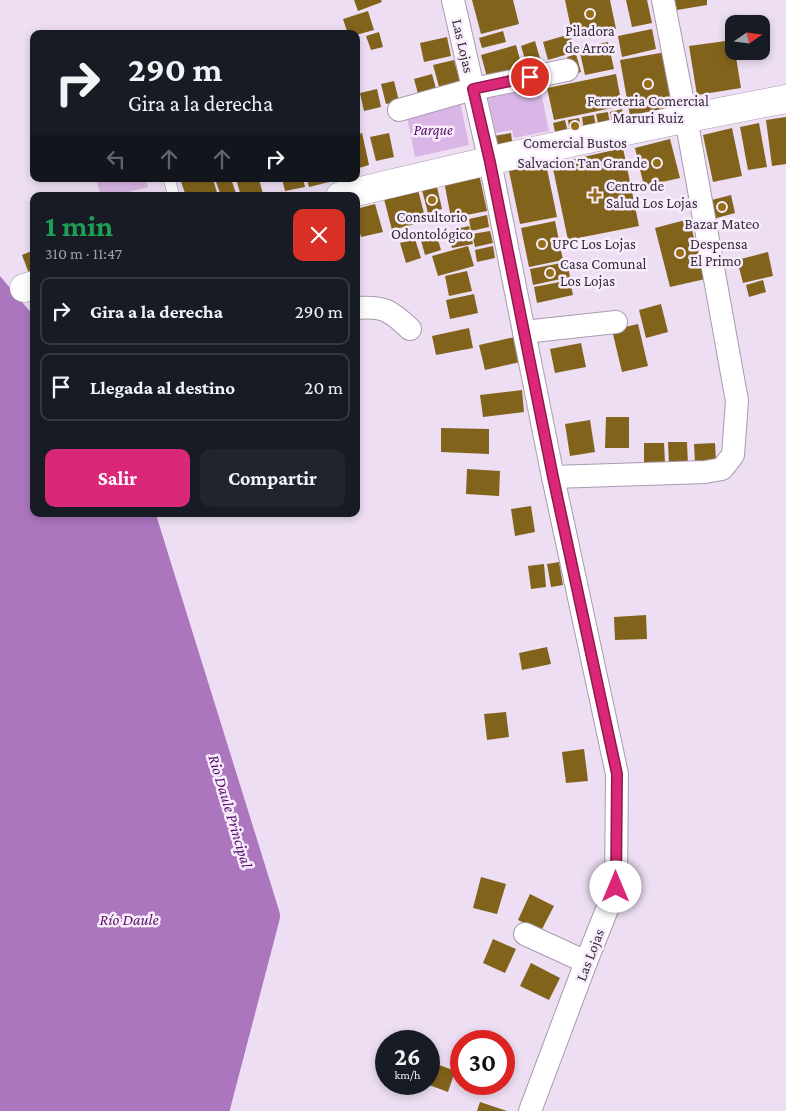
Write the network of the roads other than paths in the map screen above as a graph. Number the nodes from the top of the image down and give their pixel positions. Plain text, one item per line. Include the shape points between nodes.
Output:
1 (453, 0) edge
2 (663, 0) edge
3 (567, 70) dead end
4 (473, 89) junction
5 (786, 99) edge
6 (399, 110) dead end
7 (686, 118) junction
8 (490, 162) junction
9 (358, 192) edge
10 (360, 308) edge
11 (616, 322) dead end
12 (410, 329) dead end
13 (524, 332) junction
14 (553, 477) junction
15 (525, 934) dead end
16 (586, 962) junction
17 (530, 1111) edge

1 - 4 street, Las Lojas
2 - 7 street
3 - 4 street
4 - 6 street
4 - 8 street, Las Lojas
5 - 7 street
7 - 8 street
7 - 14 street via 737,401 733,455 722,469 705,472
8 - 9 street
8 - 13 street, Las Lojas
10 - 12 street via 382,308
11 - 13 street
13 - 14 street, Las Lojas
14 - 16 street, Las Lojas via 617,774 616,887
15 - 16 street
16 - 17 street, Las Lojas

